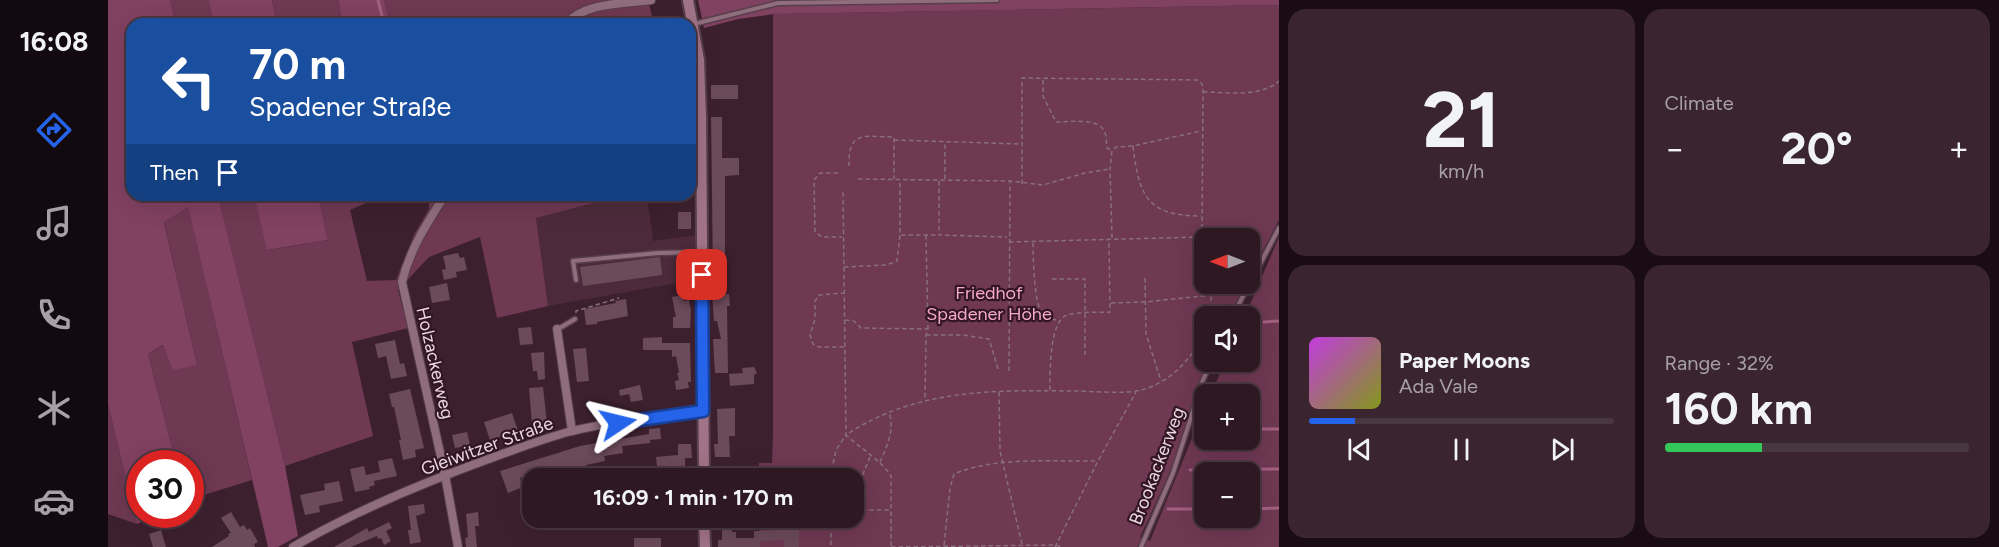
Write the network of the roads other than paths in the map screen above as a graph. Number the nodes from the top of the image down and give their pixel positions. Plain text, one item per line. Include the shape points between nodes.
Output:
1 (651, 0) edge
2 (688, 0) edge
3 (997, 0) edge
4 (571, 18) edge
5 (692, 18) edge
6 (696, 23) edge
7 (696, 42) edge
8 (441, 201) edge
9 (1279, 228) edge
10 (702, 252) junction
11 (1260, 264) edge
12 (576, 280) dead end
13 (575, 319) road end
14 (557, 329) joint
15 (1207, 372) edge
16 (703, 411) junction
17 (572, 431) junction
18 (704, 468) edge
19 (445, 474) junction
20 (704, 528) edge
21 (293, 547) edge
22 (458, 547) edge
23 (705, 547) edge
24 (1141, 547) edge

1 - 4 street via 596,7
2 - 5 street
3 - 6 lane via 778,3
7 - 10 street
8 - 19 street, Holzackerweg via 420,234 402,282
9 - 11 lane
10 - 12 lane via 573,261
10 - 16 street
13 - 14 lane
14 - 17 street
15 - 24 lane, Brookackerweg via 1173,473
16 - 17 street, Gleiwitzer Straße
16 - 18 street
17 - 19 street, Gleiwitzer Straße
19 - 21 street, Gleiwitzer Straße via 329,526
19 - 22 street, Holzackerweg
20 - 23 street

